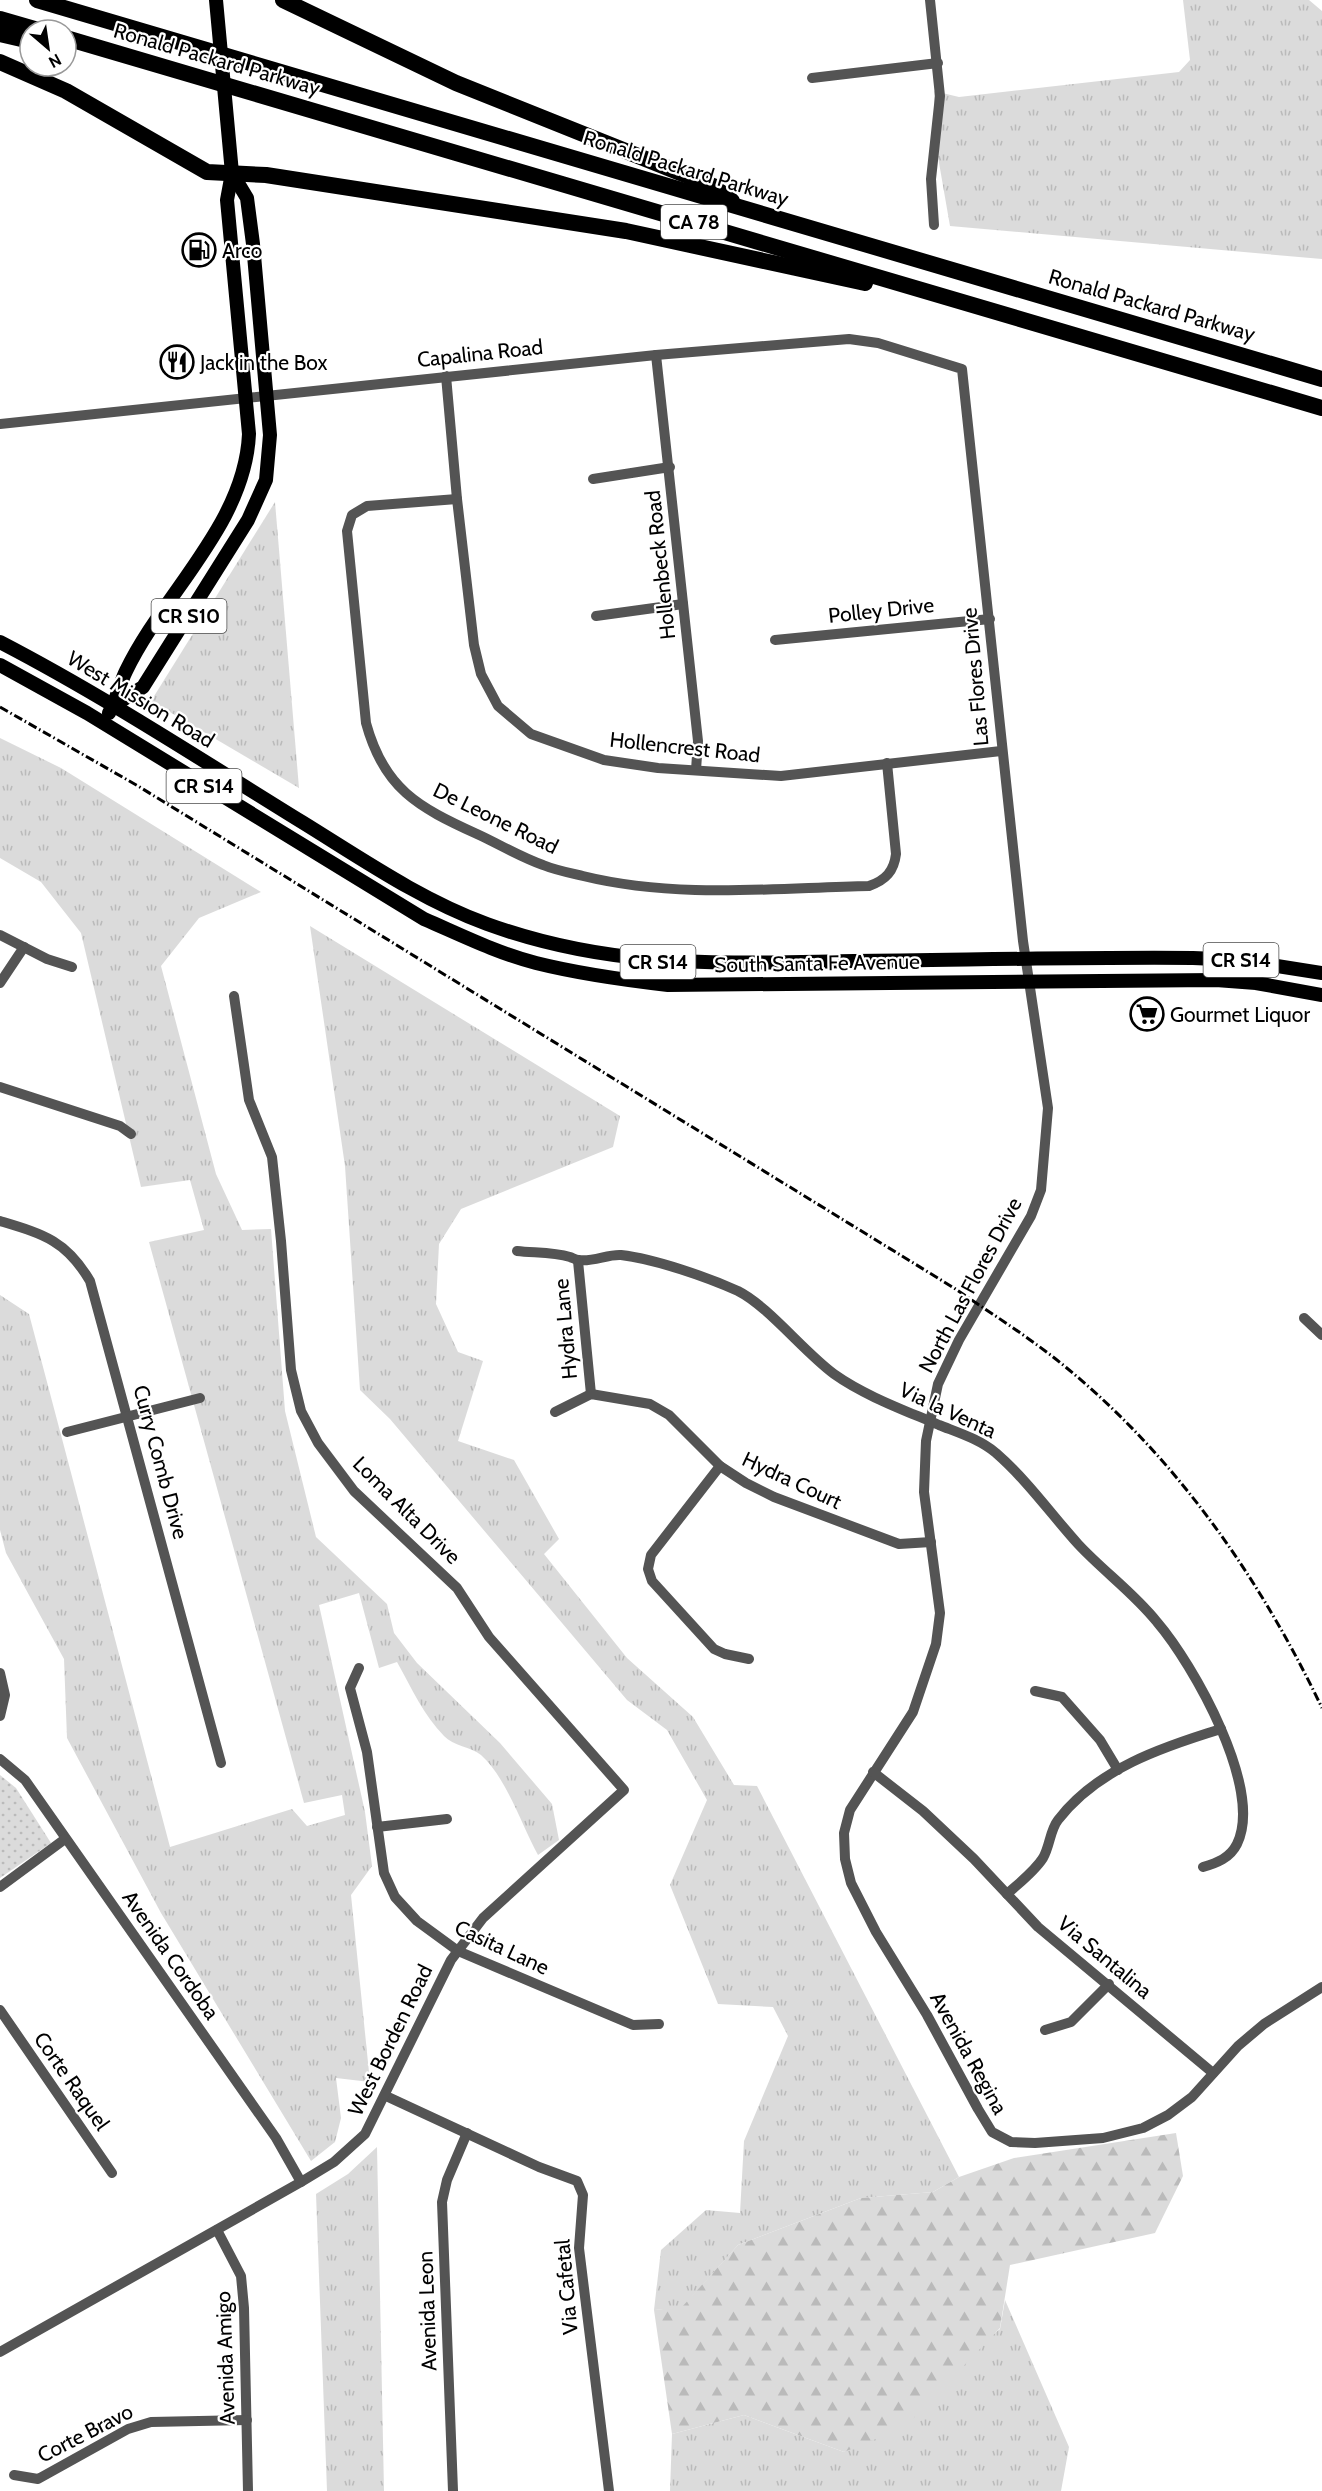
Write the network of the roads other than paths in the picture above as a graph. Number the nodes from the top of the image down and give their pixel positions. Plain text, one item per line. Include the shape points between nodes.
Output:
1 (37, 0) edge
2 (216, 0) edge
3 (283, 0) edge
4 (930, 0) edge
5 (0, 19) edge
6 (18, 24) edge
7 (0, 34) edge
8 (18, 38) edge
9 (78, 42) edge
10 (78, 51) edge
11 (0, 62) edge
12 (938, 63) junction
13 (189, 74) junction
14 (812, 78) dead end
15 (232, 173) junction
16 (742, 208) junction
17 (934, 225) dead end
18 (986, 310) junction
19 (656, 355) junction
20 (962, 369) joint
21 (446, 376) junction
22 (1322, 379) edge
23 (267, 396) junction
24 (246, 398) junction
25 (1322, 408) edge
26 (0, 424) edge
27 (670, 467) junction
28 (593, 478) dead end
29 (457, 499) junction
30 (683, 603) junction
31 (596, 616) dead end
32 (990, 619) junction
33 (776, 640) dead end
34 (0, 642) edge
35 (0, 665) edge
36 (113, 706) junction
37 (103, 722) junction
38 (1001, 751) junction
39 (887, 764) junction
40 (696, 770) junction
41 (319, 832) joint
42 (306, 849) joint
43 (0, 935) edge
44 (24, 947) junction
45 (1026, 959) junction
46 (72, 967) dead end
47 (1322, 973) edge
48 (1028, 981) junction
49 (0, 983) edge
50 (1322, 995) edge
51 (234, 996) dead end
52 (0, 1087) edge
53 (131, 1134) dead end
54 (0, 1221) edge
55 (517, 1251) dead end
56 (579, 1261) junction
57 (1304, 1318) dead end
58 (1322, 1335) edge
59 (591, 1394) junction
60 (200, 1398) dead end
61 (555, 1413) dead end
62 (129, 1416) junction
63 (929, 1420) junction
64 (67, 1432) dead end
65 (720, 1466) junction
66 (932, 1542) junction
67 (749, 1659) dead end
68 (359, 1668) dead end
69 (0, 1673) edge
70 (1035, 1691) dead end
71 (0, 1716) edge
72 (1221, 1729) junction
73 (0, 1759) edge
74 (220, 1763) dead end
75 (1118, 1770) junction
76 (873, 1772) junction
77 (624, 1790) joint
78 (447, 1819) dead end
79 (377, 1827) junction
80 (65, 1839) junction
81 (1203, 1867) dead end
82 (0, 1887) edge
83 (1007, 1894) junction
84 (458, 1952) junction
85 (1109, 1984) junction
86 (1322, 1987) edge
87 (0, 2010) edge
88 (659, 2024) dead end
89 (1045, 2030) dead end
90 (1213, 2073) junction
91 (386, 2096) junction
92 (467, 2133) junction
93 (112, 2173) dead end
94 (301, 2182) junction
95 (217, 2230) junction
96 (0, 2352) edge
97 (247, 2420) junction
98 (14, 2475) dead end
99 (248, 2491) edge
100 (453, 2491) edge
101 (609, 2491) edge

1 - 16 highway, Ronald Packard Parkway / CA 78
2 - 15 main road, CR S10
3 - 16 highway via 456,83 712,186
4 - 12 street
5 - 6 highway
7 - 8 highway
9 - 13 highway, Ronald Packard Parkway / CA 78
10 - 13 highway
11 - 15 highway via 66,91 207,172
12 - 14 street
12 - 17 street via 940,96 931,179
13 - 18 highway, Ronald Packard Parkway / CA 78
15 - 18 highway via 626,231
15 - 23 main road, CR S10 via 247,198
15 - 24 main road, CR S10 via 227,200
16 - 22 highway, Ronald Packard Parkway / CA 78
18 - 25 highway, Ronald Packard Parkway / CA 78
19 - 20 street, Capalina Road via 849,339 878,343
19 - 21 street, Capalina Road
19 - 27 street, Hollenbeck Road
20 - 32 street, Las Flores Drive
21 - 23 street, Capalina Road
21 - 29 street, Hollencrest Road
23 - 24 street, Capalina Road
23 - 36 main road, CR S10 via 270,435 266,480 248,520 143,687
24 - 26 street, Capalina Road
24 - 36 main road, CR S10 via 248,458 233,501 126,671
27 - 28 street
27 - 30 street, Hollenbeck Road
29 - 39 street, De Leone Road via 367,506 352,515 347,531 366,723 373,747 390,779 439,816 544,866 620,885 713,891 869,886 880,882 894,868
29 - 40 street, Hollencrest Road via 474,645 481,674 498,706 531,734 554,744 604,760
30 - 31 street
30 - 40 street, Hollenbeck Road via 698,741
32 - 33 street, Polley Drive
32 - 38 street, Las Flores Drive
34 - 36 main road, West Mission Road / CR S14
35 - 37 main road, West Mission Road / CR S14
36 - 37 main road, CR S10
36 - 41 main road, West Mission Road / CR S14
37 - 42 main road, West Mission Road / CR S14
38 - 39 street, Hollencrest Road
38 - 45 street, Las Flores Drive
39 - 40 street, Hollencrest Road via 781,776
41 - 45 main road, South Santa Fe Avenue / CR S14 via 443,905 504,930 576,950 621,958 704,964
42 - 48 main road, South Santa Fe Avenue / CR S14 via 424,919 469,939 535,963 601,977 716,986
43 - 44 street
44 - 46 street
44 - 49 street
45 - 47 main road, South Santa Fe Avenue / CR S14 via 1239,960
45 - 48 street, Las Flores Drive
48 - 50 main road, South Santa Fe Avenue / CR S14 via 1216,980
48 - 63 street, North Las Flores Drive via 1048,1107 1041,1190 1012,1251 959,1340 938,1384
51 - 77 street, Loma Alta Drive via 249,1100 272,1157 291,1370 309,1427 354,1491 457,1588 489,1637
52 - 53 street via 120,1125
54 - 62 street, Curry Comb Drive via 54,1240 80,1264 90,1281
55 - 56 street, Via la Venta
56 - 59 street, Hydra Lane
56 - 63 street, Via la Venta via 618,1255 651,1260 740,1292 837,1376
57 - 58 street
59 - 61 street
59 - 65 street, Hydra Court via 650,1404 669,1415
60 - 62 street
62 - 64 street
62 - 74 street, Curry Comb Drive
63 - 66 street, North Las Flores Drive via 924,1492
63 - 72 street, Via la Venta via 971,1437 994,1452 1103,1571 1136,1598 1181,1653 1206,1693
65 - 66 street, Hydra Court via 774,1497 866,1533 899,1544
65 - 67 street via 651,1555 648,1569 652,1581 714,1648
66 - 76 street, North Las Flores Drive via 940,1613 936,1644 913,1712
68 - 79 street, Casita Lane via 350,1688 367,1752
69 - 71 street via 5,1695
70 - 75 street via 1062,1697 1100,1740
72 - 75 street via 1168,1746
72 - 81 street, Via la Venta via 1242,1794 1243,1820 1237,1845 1223,1860
73 - 80 street, Avenida Cordoba via 25,1780
75 - 83 street via 1077,1797 1056,1822 1042,1858
76 - 83 street, Via Santalina via 923,1810
76 - 90 street, Avenida Regina via 849,1810 844,1833 851,1883 992,2132 1011,2142 1035,2143 1103,2138 1143,2128 1192,2097
77 - 84 street, West Borden Road via 483,1918
78 - 79 street
79 - 84 street, Casita Lane via 384,1873 395,1897 417,1921
80 - 82 street
80 - 94 street, Avenida Cordoba via 276,2138
83 - 85 street, Via Santalina via 1038,1926
84 - 88 street, Casita Lane via 633,2025
84 - 91 street, West Borden Road
85 - 89 street via 1071,2022
85 - 90 street, Via Santalina
86 - 90 street via 1264,2024
87 - 93 street, Corte Raquel
91 - 92 street, Via Cafetal
91 - 94 street, West Borden Road via 365,2134 348,2152
92 - 100 street, Avenida Leon via 442,2202
92 - 101 street, Via Cafetal via 577,2181 583,2195 579,2248
94 - 95 street, West Borden Road
95 - 96 street, West Borden Road
95 - 97 street, Avenida Amigo via 241,2276
97 - 98 street, Corte Bravo via 151,2422 128,2429 38,2479
97 - 99 street, Avenida Amigo

